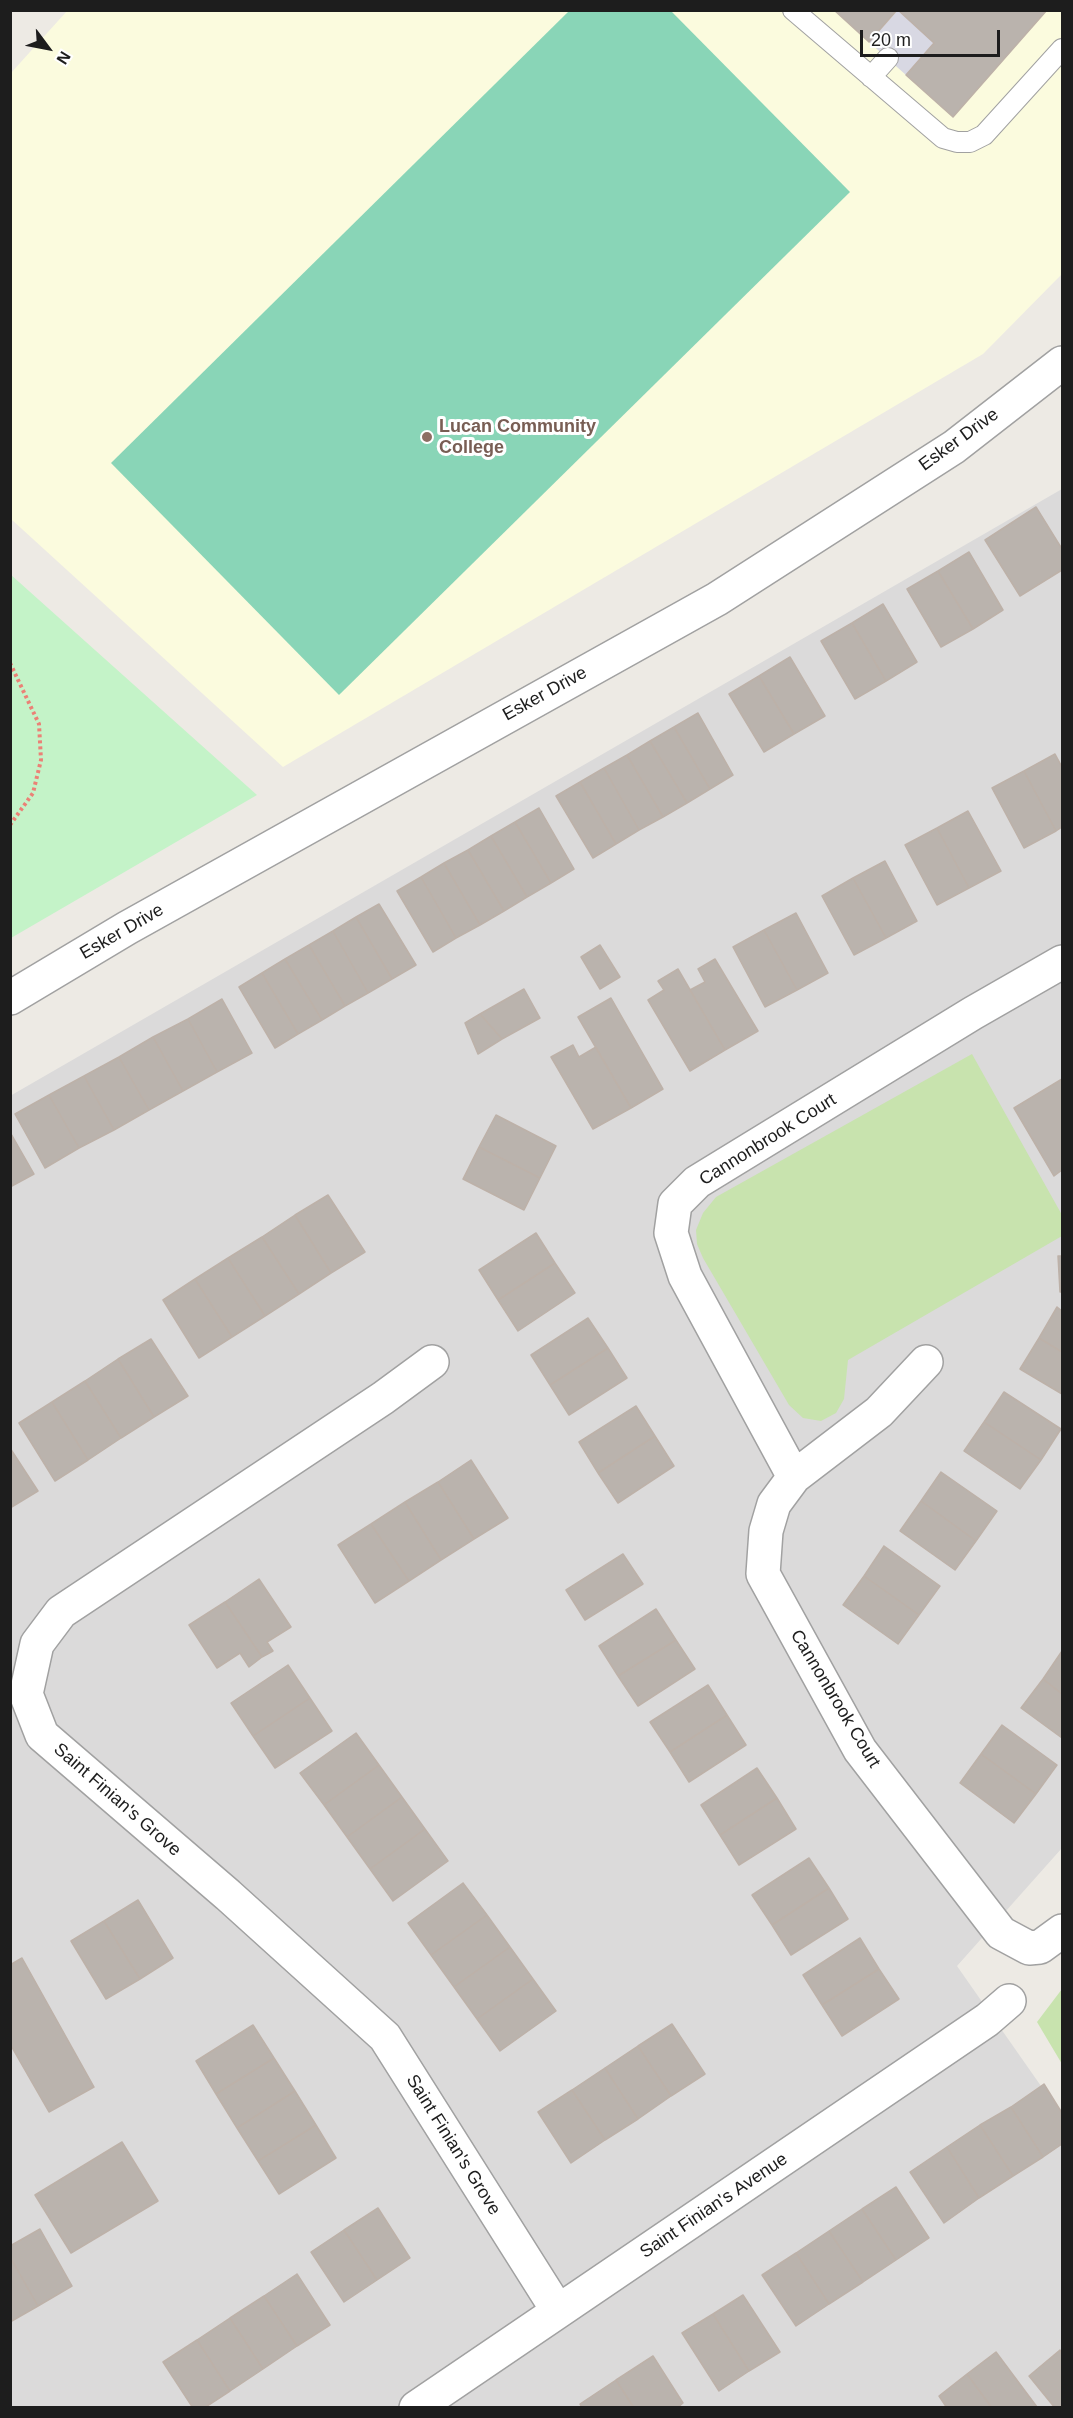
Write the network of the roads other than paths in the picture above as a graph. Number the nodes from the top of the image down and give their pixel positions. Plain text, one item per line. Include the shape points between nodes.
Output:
1 (793, 10) edge
2 (1062, 49) edge
3 (888, 58) dead end
4 (871, 77) junction
5 (1062, 363) edge
6 (1062, 962) edge
7 (10, 998) edge
8 (432, 1362) dead end
9 (926, 1362) dead end
10 (794, 1476) junction
11 (1062, 1931) edge
12 (1009, 2001) dead end
13 (558, 2311) junction
14 (416, 2408) edge

1 - 4 lane
2 - 4 lane via 984,135 970,142 943,138
3 - 4 lane
5 - 7 street, Esker Drive via 954,447 717,598 127,928
6 - 10 street, Cannonbrook Court via 697,1182 675,1204 671,1233 685,1276
8 - 13 street, Saint Finian's Grove via 61,1612 37,1644 26,1694 42,1735 385,2037
9 - 10 street, Cannonbrook Court via 879,1412
10 - 11 street, Cannonbrook Court via 774,1504 766,1531 763,1574 860,1750 1001,1933 1029,1948 1040,1947
12 - 13 street, Saint Finian's Avenue via 987,2020
13 - 14 street, Saint Finian's Avenue

